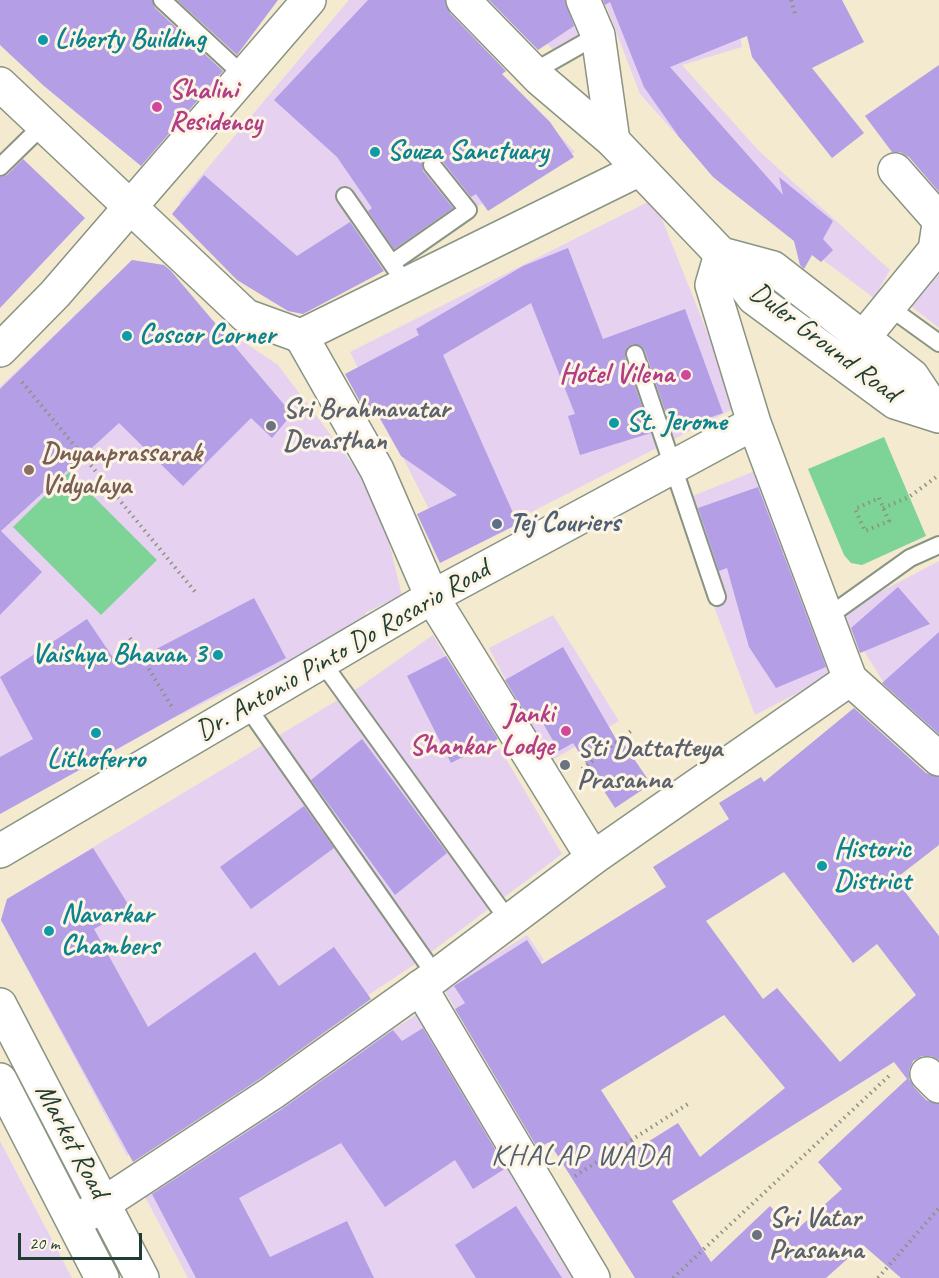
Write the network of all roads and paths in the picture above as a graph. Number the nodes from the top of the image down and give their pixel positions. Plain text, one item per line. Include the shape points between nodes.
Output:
1 (162, 0) edge
2 (309, 0) edge
3 (463, 0) edge
4 (583, 0) edge
5 (791, 0) edge
6 (796, 17) dead end
7 (598, 35) junction
8 (533, 72) junction
9 (244, 76) junction
10 (0, 84) edge
11 (43, 125) junction
12 (613, 141) junction
13 (432, 165) dead end
14 (0, 167) edge
15 (640, 169) junction
16 (895, 170) dead end
17 (345, 196) dead end
18 (130, 208) junction
19 (938, 235) edge
20 (722, 254) junction
21 (399, 274) junction
22 (889, 307) junction
23 (301, 336) junction
24 (863, 338) junction
25 (939, 344) edge
26 (635, 354) dead end
27 (8, 362) edge
28 (939, 415) edge
29 (754, 423) junction
30 (674, 466) junction
31 (939, 475) edge
32 (883, 508) junction
33 (939, 545) edge
34 (197, 594) dead end
35 (432, 597) junction
36 (717, 597) dead end
37 (826, 618) junction
38 (130, 638) dead end
39 (322, 662) junction
40 (850, 679) junction
41 (246, 705) junction
42 (631, 731) dead end
43 (190, 739) junction
44 (939, 759) edge
45 (553, 793) junction
46 (0, 851) edge
47 (593, 858) junction
48 (509, 921) junction
49 (428, 981) junction
50 (0, 1005) edge
51 (0, 1080) edge
52 (933, 1080) edge
53 (691, 1102) dead end
54 (544, 1196) junction
55 (104, 1203) junction
56 (939, 1208) edge
57 (74, 1223) junction
58 (102, 1278) edge
59 (142, 1278) edge
60 (593, 1278) edge
61 (673, 1278) edge
62 (878, 1278) edge

1 - 9 lane
2 - 9 street
3 - 8 street, Duler Ground Road
4 - 7 street
5 - 6 path
7 - 8 lane
7 - 12 street
8 - 12 street, Duler Ground Road
9 - 18 street
10 - 11 street
11 - 14 lane
11 - 18 street
12 - 15 street, Duler Ground Road
13 - 21 lane via 468,210
15 - 20 street, Duler Ground Road
15 - 21 street
16 - 19 street
17 - 21 lane
18 - 23 street via 246,316
18 - 27 street via 55,294
19 - 22 street
20 - 24 street, Duler Ground Road via 773,268
20 - 28 street, Duler Ground Road via 754,298 840,362 895,402
20 - 29 street via 712,285
21 - 23 street
22 - 24 street
22 - 25 lane
23 - 35 street via 377,470
24 - 28 street, Duler Ground Road via 912,376
26 - 30 lane
27 - 34 path
29 - 30 street, Dr. Antonio Pinto Do Rosario Road
29 - 37 street
30 - 35 street, Dr. Antonio Pinto Do Rosario Road
30 - 36 lane
31 - 32 path via 909,497
32 - 32 path via 889,521 865,531 855,509 879,498
33 - 37 lane via 910,558
35 - 39 street, Dr. Antonio Pinto Do Rosario Road
35 - 45 street
37 - 40 street
38 - 43 path
39 - 41 street, Dr. Antonio Pinto Do Rosario Road
39 - 48 lane
40 - 44 street
40 - 47 street
41 - 43 street, Dr. Antonio Pinto Do Rosario Road
41 - 49 lane
42 - 45 path via 583,768 576,782
43 - 46 street, Dr. Antonio Pinto Do Rosario Road
45 - 47 street
47 - 48 street
48 - 49 street
49 - 54 street
49 - 55 street via 272,1093
50 - 55 street, Market Road
51 - 57 street, Market Road
52 - 61 path via 908,1085 893,1072
53 - 54 path
54 - 60 street
55 - 57 street
55 - 59 street, Market Road
56 - 62 path
57 - 58 street, Market Road

